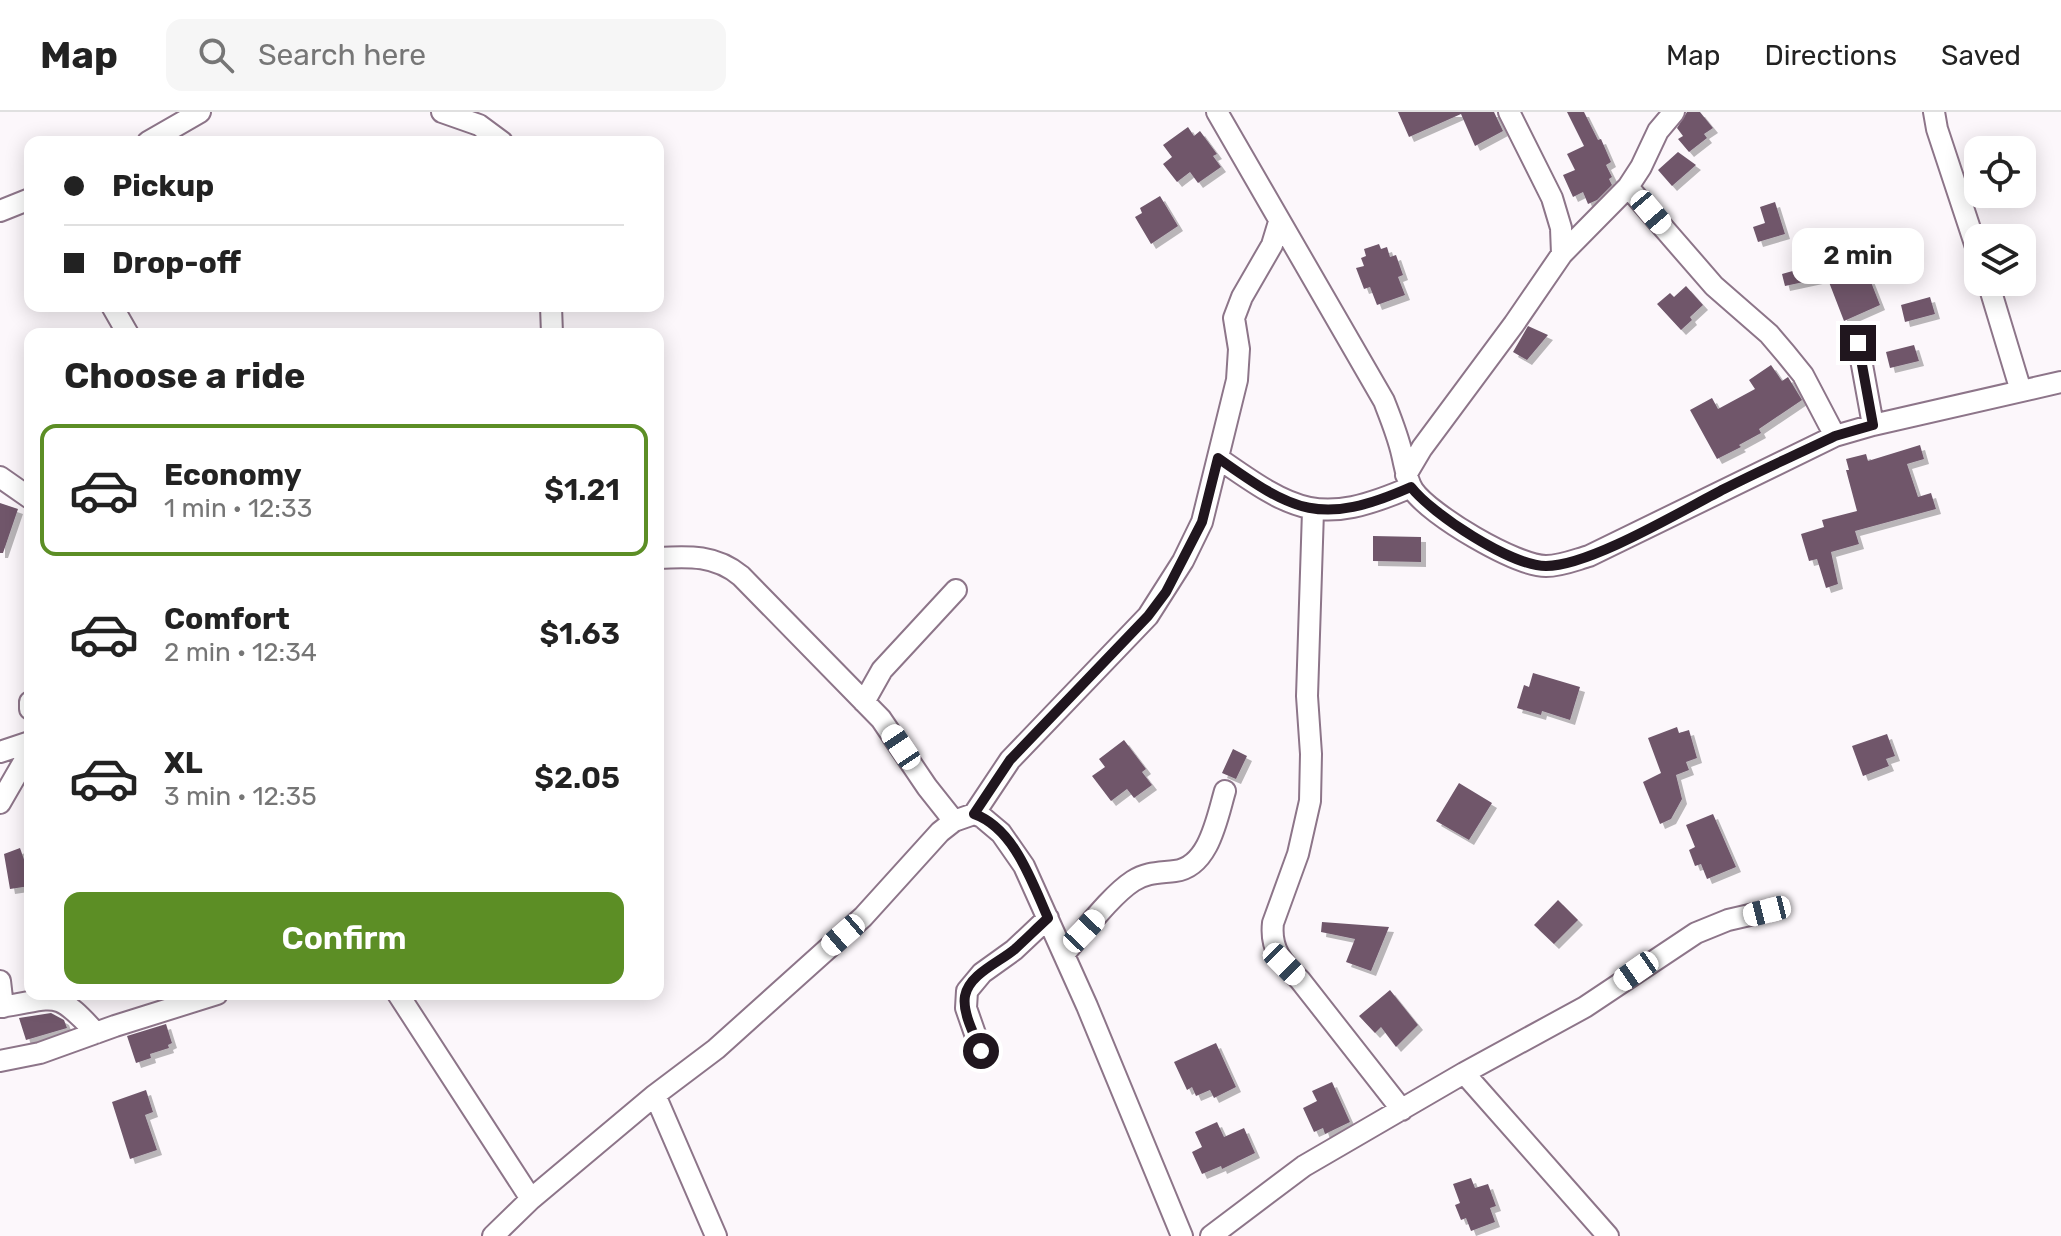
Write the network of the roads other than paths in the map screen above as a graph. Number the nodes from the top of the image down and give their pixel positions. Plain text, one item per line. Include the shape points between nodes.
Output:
1 (200, 112) edge
2 (442, 112) edge
3 (1217, 112) edge
4 (1509, 112) edge
5 (1674, 112) edge
6 (1934, 112) edge
7 (158, 136) edge
8 (494, 136) edge
9 (1628, 187) junction
10 (24, 201) edge
11 (0, 211) edge
12 (1279, 222) junction
13 (1968, 224) edge
14 (1562, 254) junction
15 (1992, 296) edge
16 (1858, 343) dead end
17 (2061, 382) edge
18 (2021, 391) junction
19 (1873, 425) junction
20 (1835, 436) junction
21 (1218, 458) junction
22 (0, 477) edge
23 (1408, 481) junction
24 (24, 494) edge
25 (1313, 511) junction
26 (664, 558) edge
27 (956, 590) dead end
28 (864, 702) junction
29 (24, 744) edge
30 (0, 752) edge
31 (24, 761) edge
32 (1225, 791) dead end
33 (0, 803) edge
34 (964, 817) junction
35 (1767, 911) dead end
36 (1048, 918) junction
37 (1064, 954) junction
38 (0, 981) edge
39 (51, 1000) edge
40 (60, 1000) edge
41 (198, 1000) edge
42 (402, 1000) edge
43 (2, 1007) edge
44 (96, 1033) junction
45 (981, 1051) dead end
46 (0, 1061) edge
47 (1464, 1073) junction
48 (655, 1095) junction
49 (1402, 1110) junction
50 (531, 1199) junction
51 (493, 1236) edge
52 (716, 1236) edge
53 (1182, 1236) edge
54 (1211, 1236) edge
55 (1608, 1236) edge

1 - 7 street
2 - 8 street
3 - 12 street
4 - 14 street via 1552,198
5 - 9 street
6 - 13 street
9 - 14 street
9 - 20 street via 1714,286 1778,344 1803,375
10 - 11 street
12 - 21 street via 1234,318 1237,380
12 - 23 street via 1384,401
14 - 23 street via 1422,448
15 - 18 street
16 - 19 street
17 - 18 street
18 - 19 street
19 - 20 street
20 - 23 street via 1589,556 1544,566 1498,549 1436,511
21 - 25 street via 1270,495
21 - 34 street via 1202,522 1166,592
22 - 24 street
23 - 25 street via 1359,505
25 - 49 street via 1307,696 1310,801 1272,937 1284,964
26 - 28 street via 703,558 729,566
27 - 28 street via 882,670
28 - 34 street via 927,787
29 - 30 street
31 - 33 street
32 - 37 street via 1212,835 1191,865 1143,875 1126,885
34 - 36 street via 988,821 1010,844
34 - 48 street via 940,832 863,917 716,1049
35 - 47 street via 1696,933 1585,1007
36 - 37 street
36 - 45 street via 967,991 968,1018
37 - 53 street
38 - 43 street
39 - 43 street
40 - 44 street
41 - 44 street
42 - 50 street
44 - 46 street
47 - 49 street
47 - 55 street
48 - 50 street
48 - 52 street
49 - 54 street via 1304,1166
50 - 51 street

